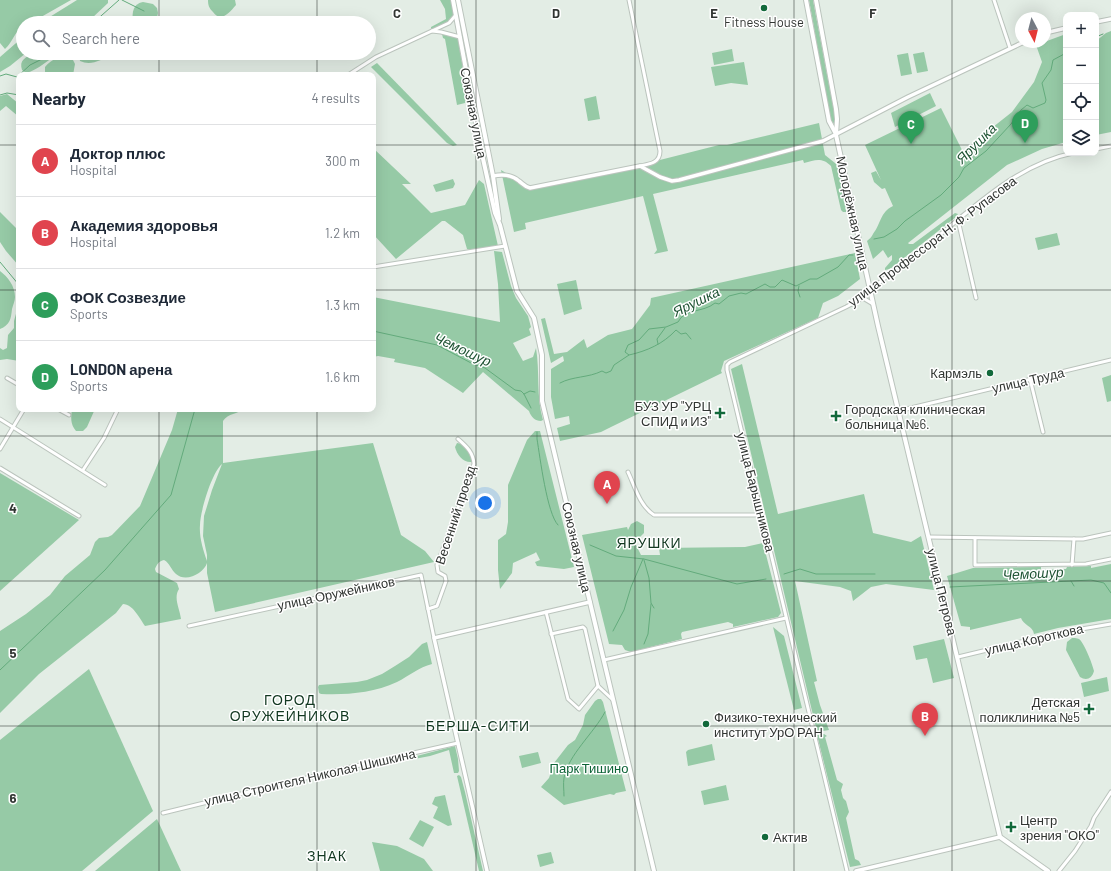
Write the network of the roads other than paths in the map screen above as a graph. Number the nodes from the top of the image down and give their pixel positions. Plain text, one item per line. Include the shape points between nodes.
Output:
1 (453, 0) edge
2 (458, 0) edge
3 (629, 0) edge
4 (806, 0) edge
5 (816, 0) edge
6 (994, 0) edge
7 (460, 15) junction
8 (455, 16) junction
9 (1111, 19) edge
10 (1099, 21) edge
11 (1063, 29) edge
12 (430, 31) junction
13 (1051, 32) edge
14 (460, 37) junction
15 (1015, 46) edge
16 (1010, 48) junction
17 (376, 56) edge
18 (370, 60) edge
19 (352, 72) edge
20 (836, 135) junction
21 (1111, 146) edge
22 (1099, 148) edge
23 (1063, 156) edge
24 (640, 166) junction
25 (493, 176) junction
26 (497, 212) junction
27 (958, 220) junction
28 (505, 246) junction
29 (376, 267) edge
30 (870, 291) junction
31 (862, 298) junction
32 (976, 298) dead end
33 (873, 304) junction
34 (1111, 360) edge
35 (727, 366) joint
36 (7, 378) dead end
37 (1030, 379) junction
38 (16, 384) edge
39 (898, 411) junction
40 (22, 412) edge
41 (64, 412) edge
42 (117, 412) edge
43 (69, 415) dead end
44 (0, 419) edge
45 (13, 427) junction
46 (1043, 432) dead end
47 (458, 439) dead end
48 (0, 449) edge
49 (0, 468) edge
50 (83, 470) junction
51 (628, 472) dead end
52 (105, 485) dead end
53 (80, 516) dead end
54 (762, 516) junction
55 (1111, 533) edge
56 (928, 537) junction
57 (975, 538) junction
58 (1074, 539) junction
59 (1111, 559) edge
60 (1072, 565) junction
61 (590, 602) junction
62 (428, 609) junction
63 (546, 612) junction
64 (786, 618) junction
65 (1111, 624) edge
66 (189, 626) dead end
67 (551, 634) junction
68 (434, 638) junction
69 (958, 657) junction
70 (604, 660) junction
71 (598, 686) junction
72 (614, 702) junction
73 (458, 743) junction
74 (1111, 792) edge
75 (163, 813) dead end
76 (1000, 837) junction
77 (487, 871) edge
78 (654, 871) edge
79 (847, 871) edge
80 (856, 871) edge
81 (1048, 871) edge
82 (1059, 871) edge

1 - 8 main road, Союзная улица
2 - 7 main road, Союзная улица
3 - 24 street via 660,152 654,162
4 - 20 main road, Молодёжная улица via 828,121
5 - 20 main road, Молодёжная улица via 836,109
6 - 16 street
7 - 8 main road
7 - 25 main road, Союзная улица
8 - 12 street via 451,21
8 - 14 main road, Союзная улица
9 - 10 street
11 - 13 street
12 - 14 street
12 - 17 street
14 - 26 main road, Союзная улица via 480,145
15 - 16 street
16 - 20 street
18 - 19 street
20 - 24 street via 824,141 677,181 658,176
20 - 30 main road, Молодёжная улица
21 - 22 street
23 - 27 street, улица Профессора Н. Ф. Рупасова via 1032,166
24 - 25 street via 530,188 508,176
25 - 26 main road, Союзная улица
26 - 28 main road, Союзная улица
27 - 30 street, улица Профессора Н. Ф. Рупасова
27 - 32 street
28 - 29 street
28 - 61 main road, Союзная улица via 517,292 534,318 542,355 542,401
30 - 31 street, улица Профессора Н. Ф. Рупасова
30 - 33 main road, улица Петрова
31 - 33 street
31 - 35 street, улица Профессора Н. Ф. Рупасова via 730,362
33 - 39 main road, улица Петрова
34 - 37 street, улица Труда
35 - 54 street, улица Барышникова
36 - 38 street
37 - 39 street, улица Труда
37 - 46 street
39 - 56 main road, улица Петрова
40 - 45 street
41 - 43 street
42 - 50 street via 104,438
44 - 45 street
45 - 48 street
45 - 50 street
47 - 62 street, Весенний проезд via 470,450 474,464 437,565 438,572 445,576 446,581 437,606
49 - 53 street
50 - 52 street
51 - 54 street via 644,506 654,515
54 - 64 street, улица Барышникова
55 - 58 street
56 - 57 street
56 - 69 main road, улица Петрова
57 - 58 street
57 - 60 street via 975,565
58 - 60 street
59 - 60 street
61 - 63 street
61 - 70 main road, Союзная улица
62 - 66 street, улица Оружейников via 421,575
62 - 68 street, улица Оружейников
63 - 67 street
63 - 68 street
64 - 70 street
64 - 79 street, улица Барышникова
65 - 69 street, улица Короткова via 1058,633
67 - 71 street via 581,627 585,629
67 - 71 street via 568,699 579,709
68 - 73 street
69 - 76 main road, улица Петрова
70 - 72 main road, Союзная улица
71 - 72 street
72 - 78 main road, Союзная улица
73 - 75 street, улица Строителя Николая Шишкина
73 - 77 street
74 - 82 street via 1083,839
76 - 80 street
76 - 81 main road

